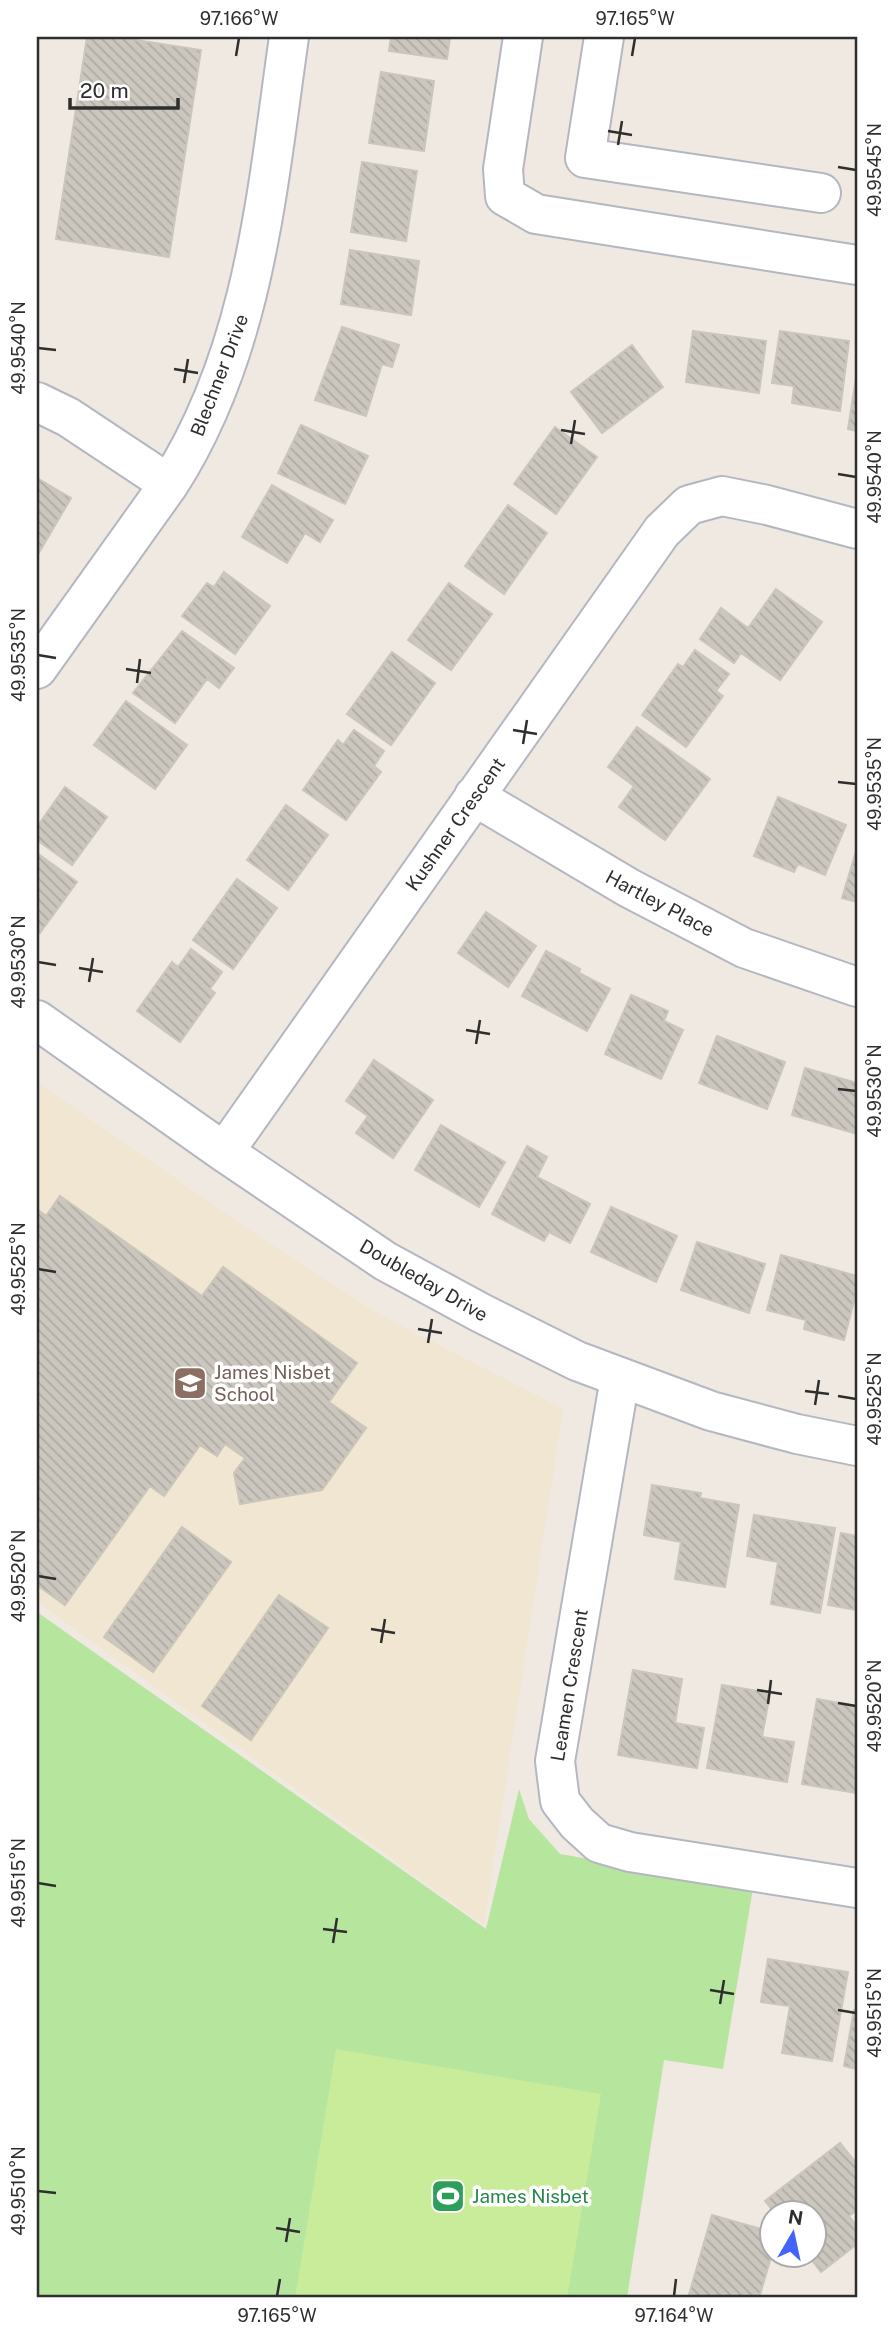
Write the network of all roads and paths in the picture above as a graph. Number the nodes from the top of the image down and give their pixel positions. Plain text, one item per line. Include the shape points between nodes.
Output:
1 (289, 37) edge
2 (523, 37) edge
3 (604, 37) edge
4 (821, 193) dead end
5 (857, 265) edge
6 (37, 402) edge
7 (169, 484) junction
8 (857, 529) edge
9 (37, 669) edge
10 (474, 796) junction
11 (857, 987) edge
12 (37, 1020) edge
13 (223, 1152) junction
14 (620, 1378) junction
15 (857, 1446) edge
16 (857, 1888) edge

1 - 7 street, Blechner Drive via 260,239 244,310 209,412
2 - 5 street via 503,169 505,196 536,214
3 - 4 street via 585,159
6 - 7 street via 68,417
7 - 9 street, Blechner Drive
8 - 10 street, Kushner Crescent via 722,496 689,505 662,531
10 - 11 street, Hartley Place via 629,888 744,948
10 - 13 street, Kushner Crescent
12 - 13 street, Doubleday Drive
13 - 14 street, Doubleday Drive via 385,1261 577,1361
14 - 15 street, Doubleday Drive via 711,1411
14 - 16 street, Leamen Crescent via 555,1761 560,1801 599,1843

